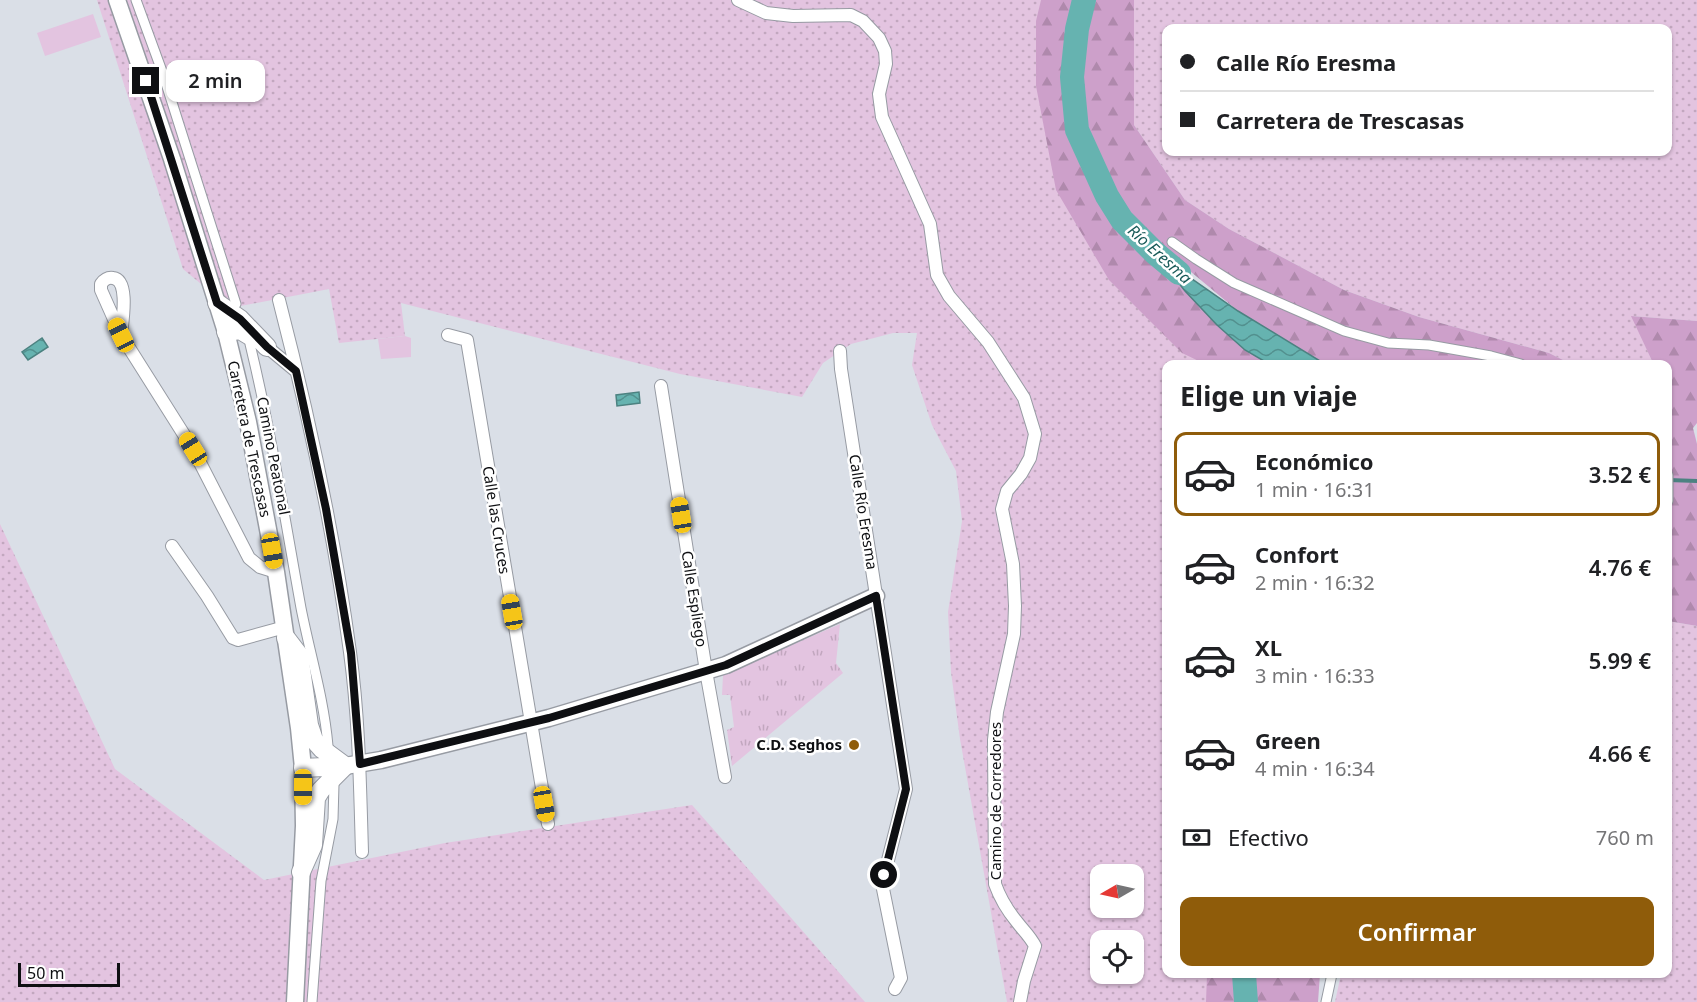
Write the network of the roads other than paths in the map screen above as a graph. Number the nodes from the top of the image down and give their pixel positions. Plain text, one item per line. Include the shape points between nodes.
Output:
1 (117, 0) edge
2 (136, 0) edge
3 (738, 0) edge
4 (1172, 242) dead end
5 (279, 300) dead end
6 (217, 303) junction
7 (236, 303) dead end
8 (226, 332) junction
9 (121, 335) dead end
10 (448, 335) dead end
11 (258, 345) junction
12 (840, 351) dead end
13 (1506, 360) edge
14 (296, 371) junction
15 (661, 386) dead end
16 (172, 546) dead end
17 (276, 572) junction
18 (876, 596) junction
19 (286, 632) junction
20 (705, 671) junction
21 (530, 723) junction
22 (328, 746) dead end
23 (353, 765) junction
24 (303, 768) junction
25 (725, 777) dead end
26 (334, 784) dead end
27 (548, 825) dead end
28 (362, 852) dead end
29 (301, 872) junction
30 (1331, 978) edge
31 (895, 990) dead end
32 (295, 1002) edge
33 (312, 1002) edge
34 (1020, 1002) edge
35 (1326, 1002) edge

1 - 6 street, Carretera de Trescasas
2 - 7 street
3 - 34 street, Camino de Corredores via 766,13 851,15 879,38 885,51 879,94 882,117 930,224 937,275 1024,398 1035,434 1030,458 1007,491 1002,508 1013,564 1015,616 994,740 994,884 1035,946
4 - 13 street via 1234,283 1344,331 1388,343 1429,345
5 - 14 street
6 - 8 street, Carretera de Trescasas
6 - 11 main road via 240,319
8 - 11 main road via 240,330
8 - 17 street, Carretera de Trescasas via 248,422
9 - 17 street via 193,449 249,558
10 - 21 street, Calle las Cruces via 467,340
11 - 14 street
11 - 22 street, Camino Peatonal
12 - 18 street, Calle Río Eresma
14 - 23 street via 324,498 351,653
15 - 20 street, Calle Espliego
16 - 19 street via 233,638
17 - 19 street, Carretera de Trescasas
18 - 20 street
18 - 31 street, Calle Río Eresma via 906,789 882,884 901,978
19 - 23 main road via 299,656 314,740
19 - 24 street, Carretera de Trescasas
20 - 21 street
20 - 25 street, Calle Espliego
21 - 23 street
21 - 27 street, Calle las Cruces
23 - 24 main road
23 - 28 street
23 - 29 main road via 316,798 313,844
24 - 29 street, Carretera de Trescasas
26 - 33 street via 333,819 321,881
29 - 32 street, Carretera de Trescasas
30 - 35 street

